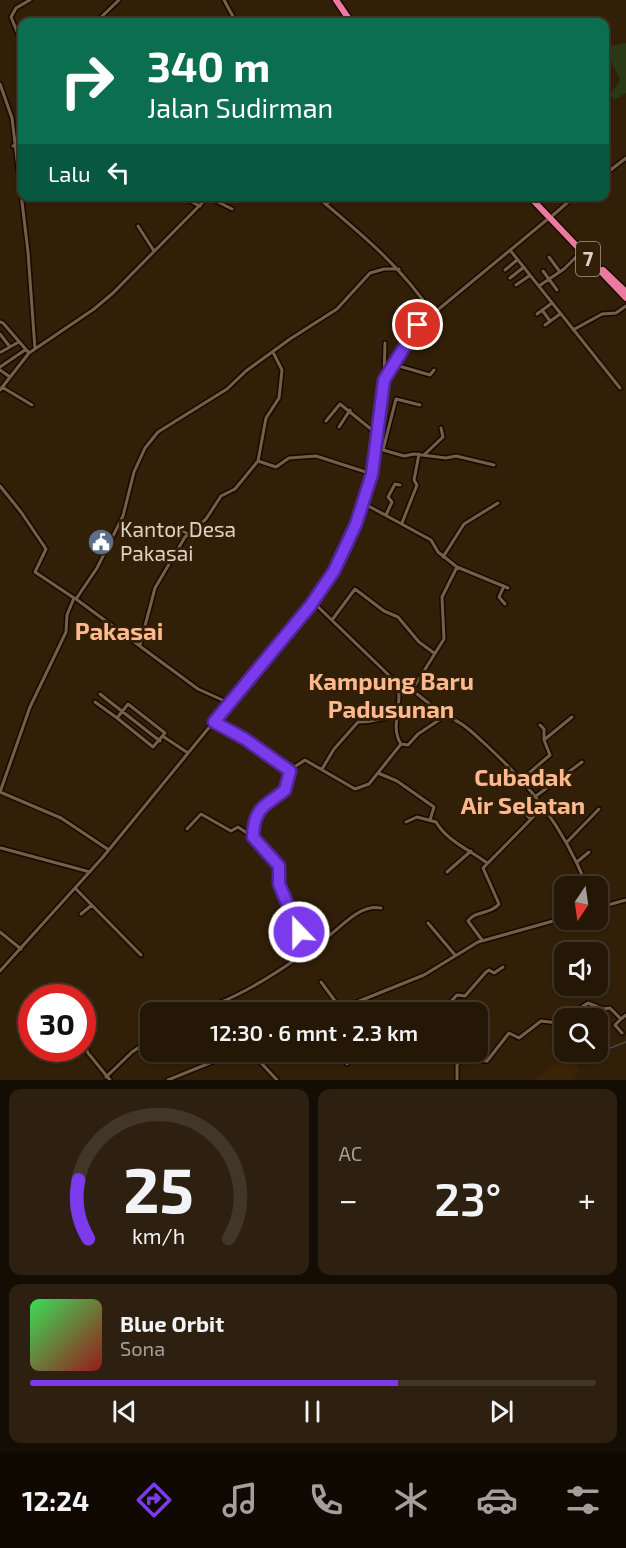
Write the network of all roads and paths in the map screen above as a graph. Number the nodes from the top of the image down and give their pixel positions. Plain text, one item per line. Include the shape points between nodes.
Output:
1 (30, 0) edge
2 (119, 0) edge
3 (224, 0) edge
4 (332, 0) edge
5 (336, 0) edge
6 (100, 18) edge
7 (234, 18) edge
8 (343, 18) edge
9 (348, 18) edge
10 (18, 34) edge
11 (0, 84) edge
12 (13, 146) junction
13 (18, 147) edge
14 (626, 158) edge
15 (609, 171) edge
16 (18, 181) edge
17 (21, 201) edge
18 (190, 201) edge
19 (204, 201) edge
20 (216, 201) edge
21 (322, 201) edge
22 (330, 201) edge
23 (534, 201) edge
24 (538, 201) edge
25 (569, 201) edge
26 (326, 205) junction
27 (200, 206) junction
28 (232, 209) dead end
29 (550, 217) junction
30 (138, 226) dead end
31 (510, 250) junction
32 (154, 251) junction
33 (581, 252) junction
34 (549, 257) dead end
35 (518, 260) junction
36 (524, 267) junction
37 (399, 269) junction
38 (505, 270) dead end
39 (543, 271) dead end
40 (560, 272) junction
41 (529, 275) junction
42 (510, 278) dead end
43 (549, 279) junction
44 (516, 285) dead end
45 (539, 286) junction
46 (625, 289) edge
47 (557, 290) dead end
48 (626, 298) edge
49 (552, 303) junction
50 (626, 306) edge
51 (542, 310) junction
52 (432, 313) junction
53 (537, 314) dead end
54 (560, 314) junction
55 (550, 321) junction
56 (0, 322) edge
57 (545, 325) dead end
58 (573, 330) junction
59 (0, 334) edge
60 (18, 342) junction
61 (385, 343) dead end
62 (10, 347) junction
63 (35, 349) junction
64 (0, 352) edge
65 (27, 352) junction
66 (273, 354) junction
67 (9, 360) junction
68 (392, 364) junction
69 (0, 369) edge
70 (434, 370) dead end
71 (10, 377) junction
72 (384, 380) junction
73 (620, 388) dead end
74 (1, 389) edge
75 (32, 405) dead end
76 (420, 405) dead end
77 (350, 410) junction
78 (326, 421) dead end
79 (339, 427) dead end
80 (441, 428) dead end
81 (377, 434) junction
82 (376, 448) junction
83 (383, 450) junction
84 (419, 454) junction
85 (425, 455) junction
86 (258, 461) junction
87 (494, 465) dead end
88 (372, 474) junction
89 (400, 485) dead end
90 (0, 486) edge
91 (363, 503) junction
92 (498, 503) dead end
93 (386, 515) junction
94 (402, 523) junction
95 (176, 526) dead end
96 (188, 534) junction
97 (444, 557) junction
98 (457, 567) junction
99 (75, 599) junction
100 (313, 602) junction
101 (505, 603) dead end
102 (332, 620) junction
103 (140, 645) junction
104 (434, 653) junction
105 (397, 682) junction
106 (412, 690) junction
107 (100, 694) dead end
108 (95, 702) dead end
109 (229, 703) junction
110 (123, 712) junction
111 (445, 716) junction
112 (398, 717) junction
113 (572, 717) dead end
114 (117, 718) junction
115 (214, 722) junction
116 (540, 725) dead end
117 (164, 737) junction
118 (544, 740) junction
119 (160, 741) junction
120 (401, 744) junction
121 (188, 753) junction
122 (582, 762) dead end
123 (322, 769) junction
124 (290, 771) junction
125 (378, 773) junction
126 (522, 779) junction
127 (0, 792) edge
128 (536, 796) junction
129 (543, 807) junction
130 (599, 809) dead end
131 (503, 810) dead end
132 (531, 819) junction
133 (430, 820) junction
134 (406, 822) dead end
135 (187, 829) dead end
136 (253, 837) junction
137 (567, 842) junction
138 (1, 848) edge
139 (109, 850) junction
140 (471, 851) junction
141 (589, 852) dead end
142 (577, 862) junction
143 (487, 863) junction
144 (90, 872) junction
145 (447, 872) dead end
146 (583, 876) edge
147 (76, 889) junction
148 (625, 901) edge
149 (92, 905) junction
150 (608, 905) edge
151 (381, 908) dead end
152 (81, 914) dead end
153 (554, 921) edge
154 (428, 923) dead end
155 (0, 932) edge
156 (482, 940) junction
157 (21, 949) junction
158 (305, 951) junction
159 (141, 955) dead end
160 (455, 955) junction
161 (503, 967) dead end
162 (0, 971) edge
163 (321, 982) dead end
164 (221, 1002) edge
165 (336, 1002) edge
166 (358, 1002) edge
167 (450, 1002) edge
168 (582, 1008) edge
169 (600, 1008) edge
170 (608, 1009) edge
171 (626, 1016) edge
172 (621, 1019) junction
173 (554, 1023) edge
174 (622, 1033) dead end
175 (140, 1047) edge
176 (95, 1062) edge
177 (212, 1062) edge
178 (260, 1062) edge
179 (106, 1077) junction
180 (110, 1080) edge
181 (168, 1080) edge
182 (277, 1080) edge
183 (457, 1080) edge

1 - 10 street via 11,16
2 - 6 street
3 - 7 street
4 - 8 highway
5 - 9 highway
11 - 12 street via 9,107
12 - 13 street
12 - 16 street
14 - 15 street
17 - 63 street
18 - 27 street
19 - 27 street
20 - 28 street
21 - 26 street
22 - 26 street
23 - 29 highway
24 - 29 highway
25 - 29 street
26 - 37 street
27 - 32 street
29 - 31 street
29 - 33 highway, 7
29 - 46 highway, 7
30 - 32 street
31 - 35 street
31 - 52 street
32 - 63 street via 94,309
33 - 40 street
33 - 48 highway, 7
34 - 40 street
35 - 36 street
35 - 38 street
36 - 41 street
36 - 42 street
37 - 52 street
37 - 66 street via 370,273 343,304
39 - 43 street
40 - 43 street
41 - 44 street
41 - 45 street
43 - 45 street
43 - 47 street
45 - 49 street
49 - 51 street
49 - 54 street
50 - 58 street
51 - 53 street
51 - 55 street
52 - 68 street via 411,332
54 - 55 street
54 - 58 street
55 - 57 street
56 - 60 street
58 - 73 street
59 - 62 street
60 - 62 street
60 - 65 street
61 - 72 street
62 - 64 street
63 - 65 street
64 - 67 street
65 - 67 street
65 - 71 street
66 - 86 street via 282,370 279,398 266,418
66 - 99 street via 227,389 158,432 145,448 134,472 123,516 97,568
67 - 69 street
68 - 70 street via 430,375
68 - 72 street
69 - 71 street
71 - 74 street
72 - 81 street
74 - 75 street
76 - 83 street via 396,399
77 - 78 street via 338,404
77 - 79 street
77 - 81 street
80 - 85 street via 443,437
81 - 82 street
82 - 83 street
82 - 88 street
83 - 84 street via 405,456
84 - 85 street
84 - 94 street via 414,480 417,485
85 - 87 street via 456,456
86 - 88 street via 276,466 289,458 319,457
86 - 96 street
88 - 91 street
89 - 93 street via 394,484 388,497 393,502
90 - 99 street via 46,549 35,572
91 - 93 street
91 - 100 street via 334,571
92 - 97 street via 464,524
93 - 94 street
94 - 97 street via 431,540
95 - 96 street
96 - 103 street via 155,588
97 - 98 street
98 - 101 street via 506,587 499,597
98 - 104 street via 443,593 444,639
99 - 103 street
99 - 127 street via 66,632 30,708
100 - 102 street
100 - 109 street
102 - 104 street via 355,589 398,617
102 - 105 street
103 - 109 street via 198,689
104 - 106 street
105 - 106 street
105 - 112 street
106 - 111 street
107 - 110 street
108 - 114 street
109 - 115 street
110 - 114 street
110 - 117 street via 128,704 165,733
110 - 119 street
111 - 120 street via 408,745
111 - 126 street via 472,729
112 - 120 street via 396,734
112 - 123 street via 356,723
113 - 118 street
114 - 119 street via 153,747
115 - 121 street
115 - 124 street
116 - 118 street
117 - 119 street
117 - 121 street
118 - 126 street via 550,756
120 - 125 street
121 - 139 street
122 - 128 street
123 - 124 street via 304,760
123 - 125 street via 356,789 368,786
124 - 136 street via 285,790 267,801 260,812
125 - 133 street via 433,806
126 - 128 street
127 - 139 street via 62,818
128 - 129 street
129 - 132 street
129 - 137 street
130 - 137 street
131 - 132 street via 510,800
132 - 143 street
133 - 134 street via 417,817
133 - 140 street
135 - 136 street via 201,814 231,831 238,827
136 - 158 street via 279,866 279,884
137 - 142 street
138 - 144 street
139 - 144 street
140 - 143 street
140 - 145 street
141 - 142 street
142 - 146 street
143 - 156 street via 482,871 498,905 468,921
144 - 147 street
147 - 149 street
147 - 157 street
148 - 150 street
149 - 152 street
149 - 159 street
151 - 158 street via 371,907 356,915
153 - 156 street
154 - 160 street
155 - 157 street
156 - 160 street
157 - 162 street
158 - 164 street
160 - 166 street via 410,981
161 - 167 street via 494,973 486,972 465,996 457,995
163 - 165 street
168 - 169 street via 589,1003
170 - 172 street
171 - 172 street
172 - 174 street via 615,1025
173 - 183 street via 541,1021 519,1038 509,1032 487,1061 471,1057 461,1060
175 - 179 street
176 - 179 street
177 - 181 street
178 - 182 street
179 - 180 street

